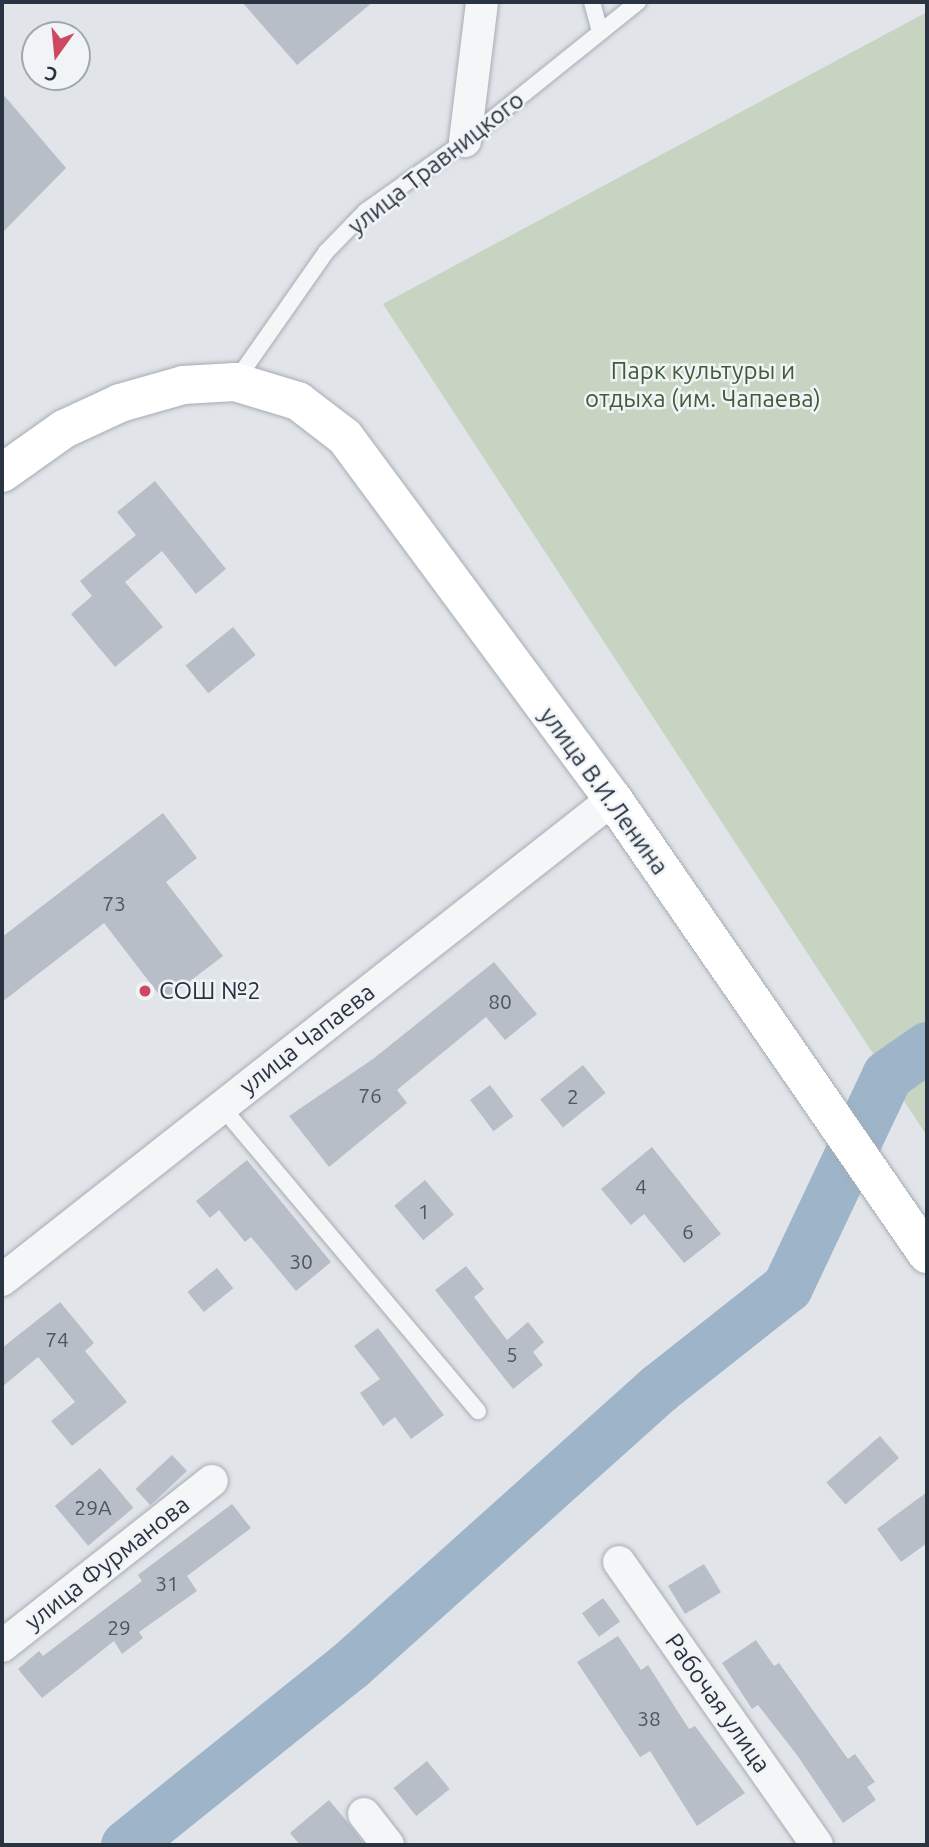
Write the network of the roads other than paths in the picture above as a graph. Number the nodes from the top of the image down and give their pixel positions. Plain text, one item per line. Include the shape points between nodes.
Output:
1 (482, 2) edge
2 (592, 2) edge
3 (638, 2) edge
4 (600, 32) junction
5 (465, 141) junction
6 (235, 382) junction
7 (2, 473) edge
8 (613, 799) junction
9 (221, 1106) junction
10 (921, 1244) edge
11 (2, 1280) edge
12 (478, 1411) dead end
13 (212, 1481) dead end
14 (619, 1562) dead end
15 (2, 1646) edge
16 (364, 1814) dead end
17 (388, 1845) edge
18 (817, 1845) edge

1 - 5 street
2 - 4 lane
3 - 4 lane, улица Травницкого
4 - 5 lane, улица Травницкого
5 - 6 lane, улица Травницкого via 366,211 326,251
6 - 7 main road via 183,385 120,403 64,429
6 - 8 main road, улица В.И.Ленина via 298,401 345,437
8 - 9 street, улица Чапаева
8 - 10 main road, улица В.И.Ленина
9 - 11 street, улица Чапаева
9 - 12 lane
13 - 15 street, улица Фурманова
14 - 18 street, Рабочая улица
16 - 17 street

